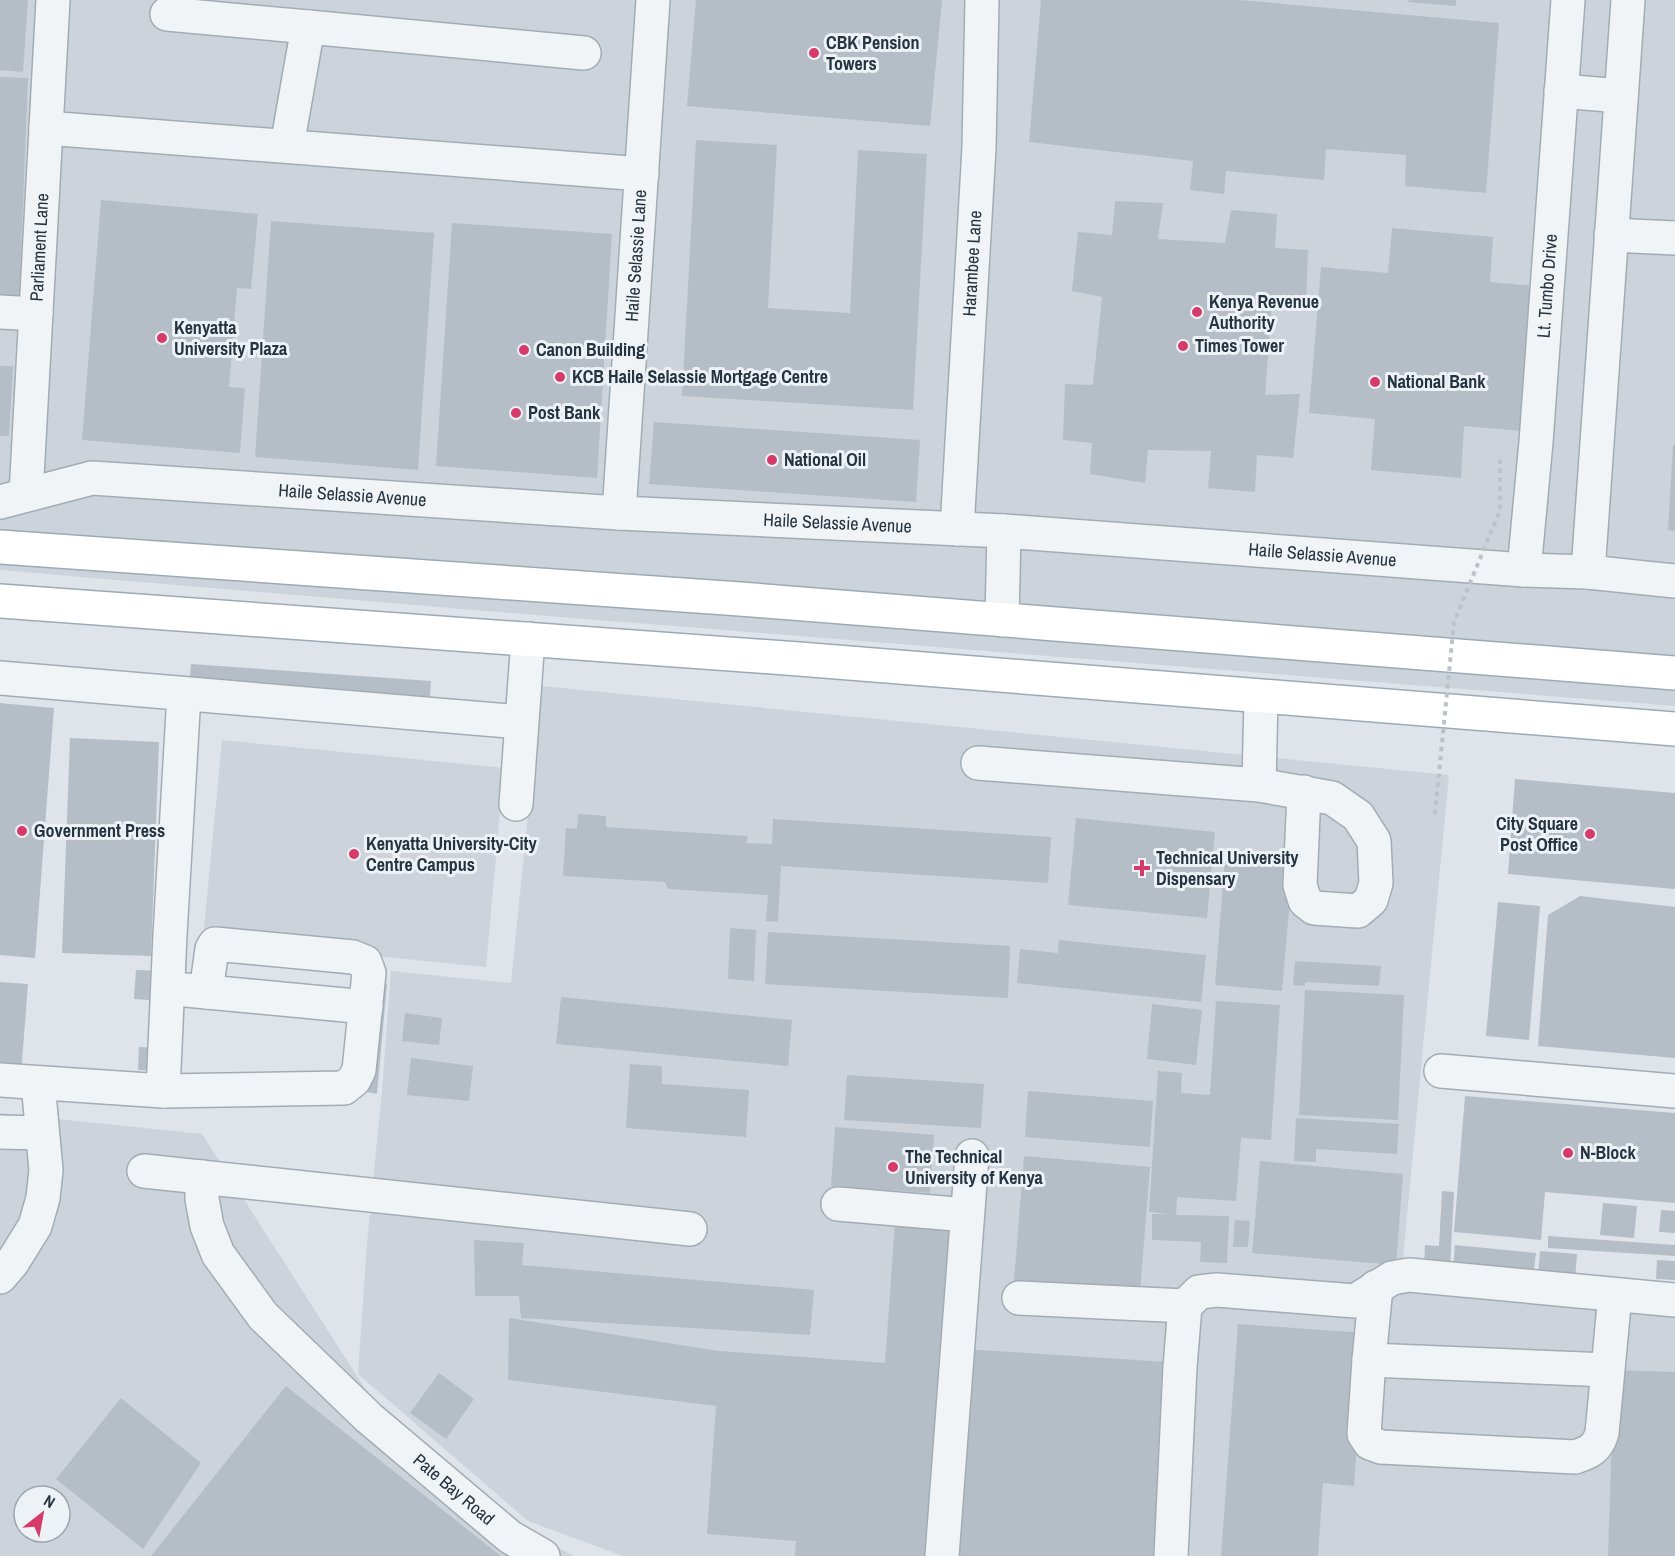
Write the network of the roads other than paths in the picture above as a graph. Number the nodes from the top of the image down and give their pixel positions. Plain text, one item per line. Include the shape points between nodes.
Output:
1 (53, 0) edge
2 (652, 0) edge
3 (982, 0) edge
4 (1568, 0) edge
5 (1628, 0) edge
6 (167, 14) dead end
7 (308, 27) junction
8 (584, 53) dead end
9 (1561, 91) junction
10 (1621, 96) junction
11 (46, 128) junction
12 (286, 146) junction
13 (642, 174) junction
14 (1611, 235) junction
15 (1675, 238) edge
16 (0, 312) edge
17 (36, 314) junction
18 (13, 484) edge
19 (619, 513) junction
20 (957, 529) junction
21 (1004, 531) junction
22 (0, 547) edge
23 (1524, 570) junction
24 (1588, 572) junction
25 (1675, 581) edge
26 (0, 601) edge
27 (1002, 620) junction
28 (528, 639) junction
29 (1675, 673) edge
30 (0, 678) edge
31 (184, 694) junction
32 (1261, 697) junction
33 (521, 722) junction
34 (1675, 729) edge
35 (978, 763) dead end
36 (1259, 785) junction
37 (1304, 792) dead end
38 (516, 804) dead end
39 (169, 989) junction
40 (206, 992) junction
41 (366, 1007) junction
42 (1441, 1071) dead end
43 (0, 1080) edge
44 (38, 1083) junction
45 (163, 1091) junction
46 (1675, 1091) edge
47 (0, 1132) edge
48 (42, 1133) junction
49 (972, 1156) dead end
50 (144, 1171) dead end
51 (202, 1177) junction
52 (838, 1204) dead end
53 (967, 1215) junction
54 (690, 1229) dead end
55 (0, 1276) edge
56 (1376, 1287) junction
57 (1615, 1295) junction
58 (1019, 1298) dead end
59 (1675, 1300) edge
60 (1185, 1306) junction
61 (1369, 1360) junction
62 (1607, 1370) junction
63 (543, 1556) edge
64 (942, 1556) edge
65 (1171, 1556) edge

1 - 11 lane, Parliament Lane
2 - 13 lane, Haile Selassie Lane
3 - 20 lane, Harambee Lane via 979,148
4 - 9 lane, Lt. Tumbo Drive
5 - 10 lane
6 - 7 lane
7 - 8 lane
7 - 12 lane
9 - 10 lane
9 - 23 lane, Lt. Tumbo Drive
10 - 14 lane
11 - 12 lane
11 - 17 lane, Parliament Lane
12 - 13 lane
13 - 19 lane, Haile Selassie Lane
14 - 15 lane
14 - 24 lane
16 - 17 lane
17 - 18 lane, Parliament Lane
18 - 19 lane, Haile Selassie Avenue via 92,478
19 - 20 lane, Haile Selassie Avenue
20 - 21 lane, Haile Selassie Avenue
21 - 23 lane, Haile Selassie Avenue
21 - 27 lane
22 - 27 main road
23 - 24 lane, Haile Selassie Avenue
24 - 25 lane, Haile Selassie Avenue
26 - 28 main road
27 - 29 main road
28 - 32 main road
28 - 33 lane
30 - 31 lane
31 - 33 lane
31 - 39 lane
32 - 34 main road
32 - 36 lane
33 - 38 lane
35 - 36 lane
36 - 37 lane
39 - 40 lane
39 - 45 lane
40 - 41 lane
40 - 41 lane via 215,944 353,957 365,962 369,973
41 - 45 lane via 359,1070 344,1088
42 - 46 lane
43 - 44 lane
44 - 45 lane
44 - 48 lane
47 - 48 lane
48 - 55 lane via 44,1198 35,1226
49 - 53 lane
50 - 51 lane
51 - 54 lane
51 - 63 lane, Pate Bay Road via 207,1226 218,1254 263,1316 369,1418 510,1537
52 - 53 lane
53 - 64 lane
56 - 57 lane via 1409,1275
56 - 60 lane via 1354,1301 1217,1290 1199,1292
56 - 61 lane
57 - 59 lane
57 - 62 lane
58 - 60 lane
60 - 65 lane
61 - 62 lane
61 - 62 lane via 1364,1434 1370,1443 1381,1447 1575,1457 1587,1454 1599,1444

